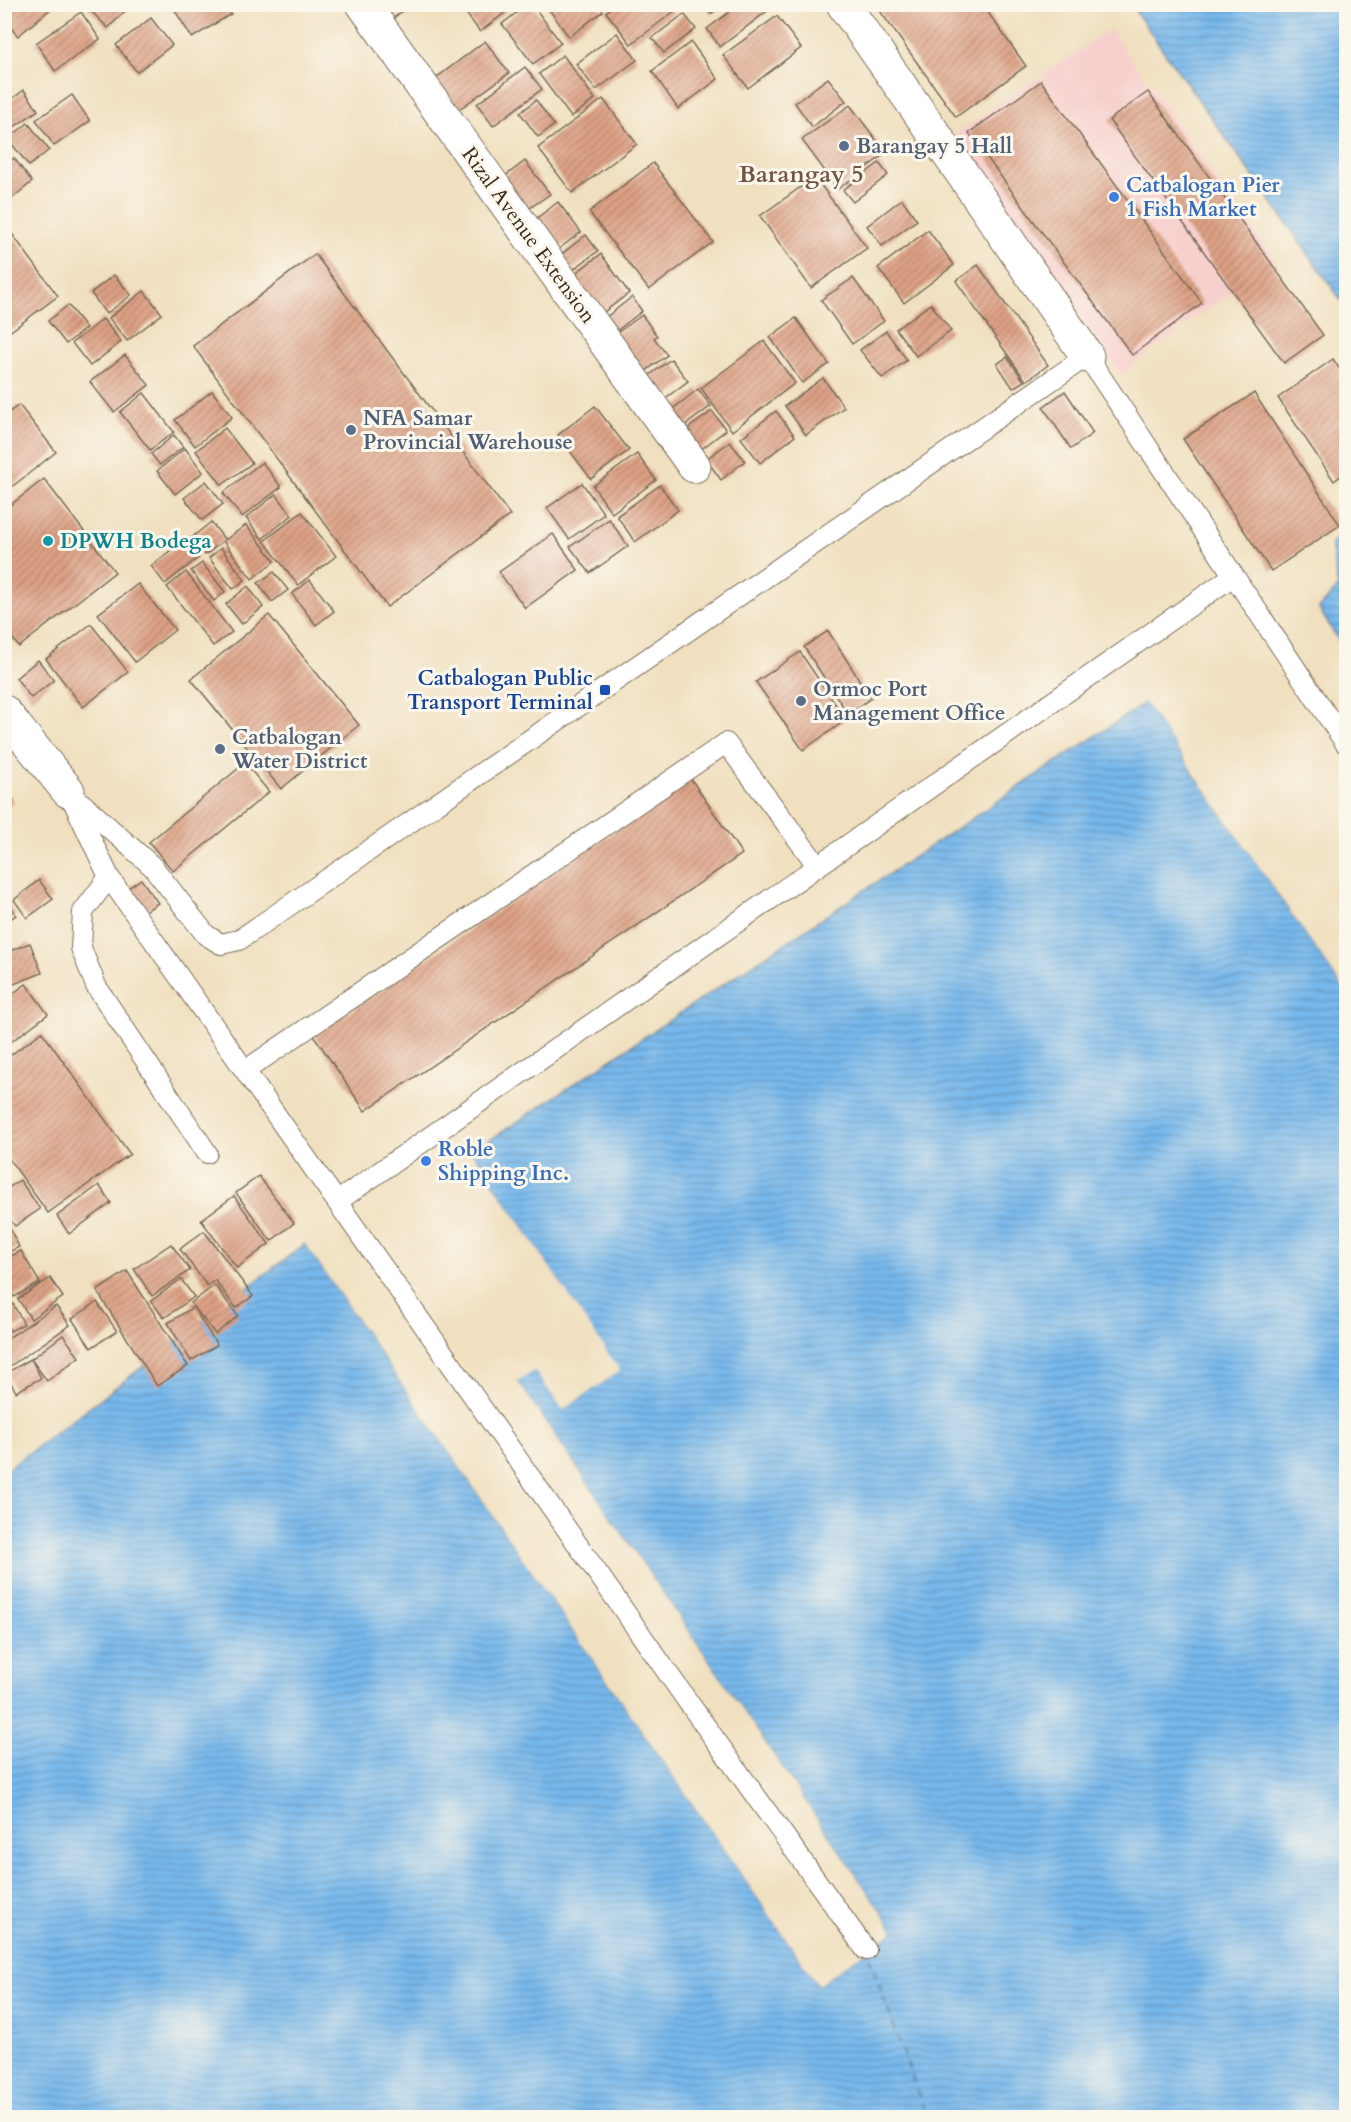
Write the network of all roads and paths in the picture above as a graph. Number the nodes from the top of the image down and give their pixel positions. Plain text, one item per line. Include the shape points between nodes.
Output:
1 (363, 4) edge
2 (843, 4) edge
3 (1087, 356) junction
4 (694, 466) dead end
5 (1233, 576) junction
6 (4, 712) edge
7 (1347, 744) edge
8 (68, 791) junction
9 (817, 866) junction
10 (110, 877) junction
11 (246, 1070) junction
12 (207, 1153) dead end
13 (338, 1201) junction
14 (866, 1950) dead end

1 - 4 street, Rizal Avenue Extension
2 - 3 street
3 - 5 lane
3 - 8 lane via 239,940 221,944 206,935 153,867
5 - 7 lane
5 - 9 lane
6 - 8 street
8 - 10 lane
9 - 11 lane via 726,743
9 - 13 lane
10 - 11 lane
10 - 12 lane via 83,912 81,948 96,986
11 - 13 lane
13 - 14 lane

